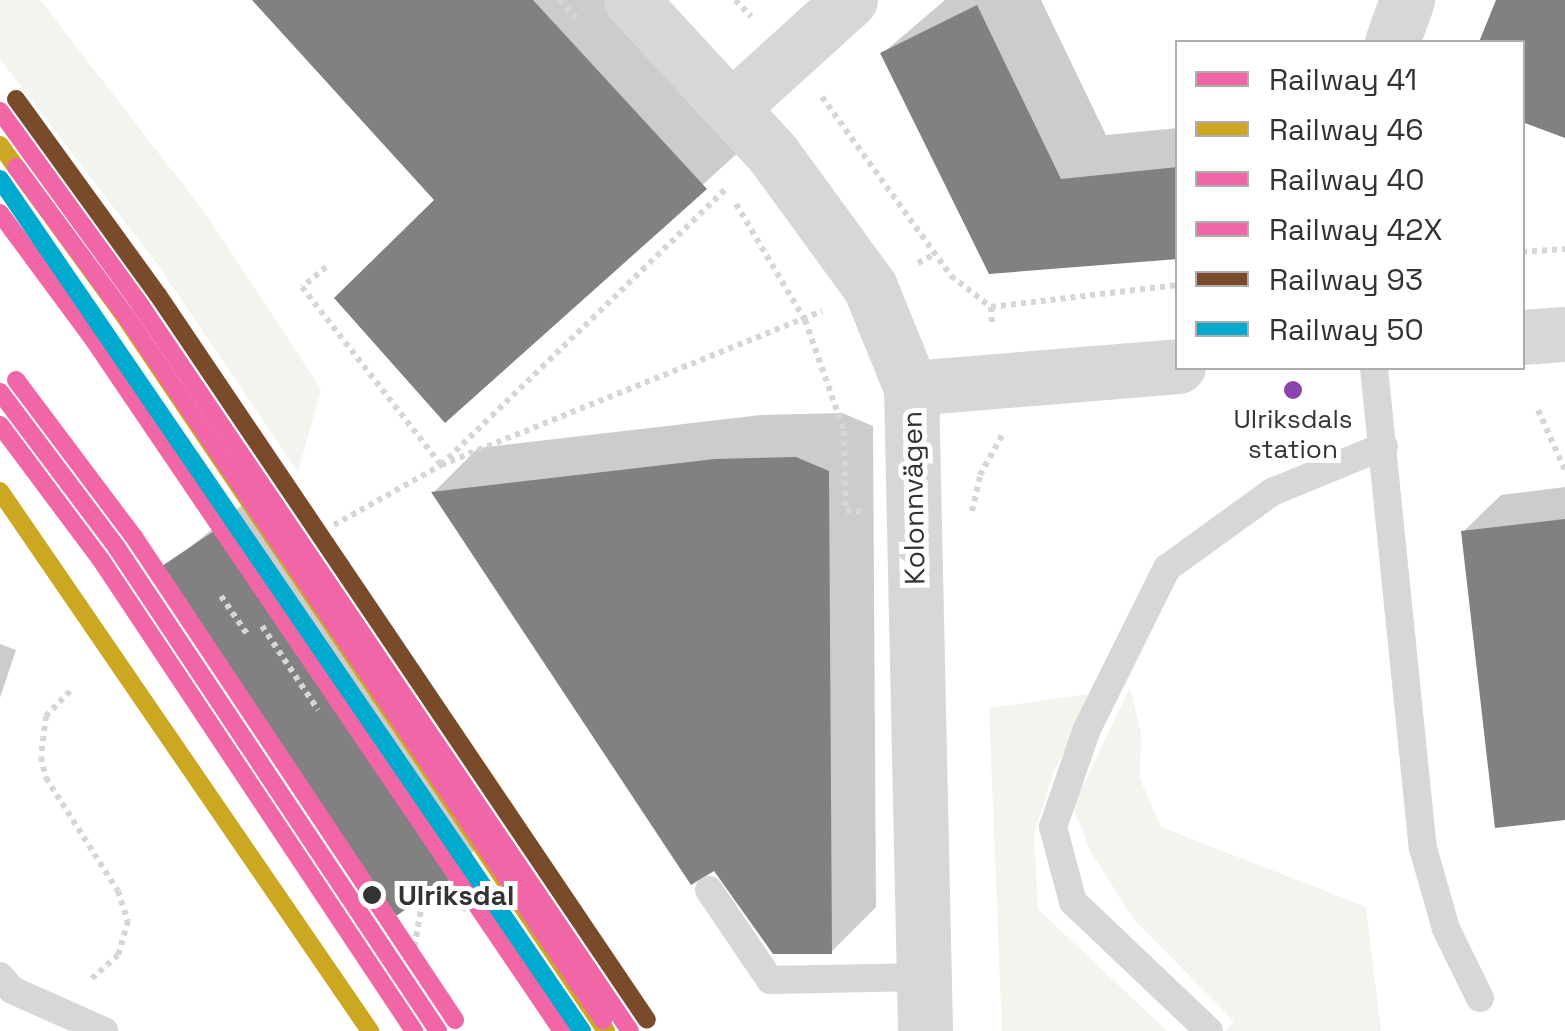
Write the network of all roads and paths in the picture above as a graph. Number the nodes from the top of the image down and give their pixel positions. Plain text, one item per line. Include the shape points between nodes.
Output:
1 (631, 0) edge
2 (736, 0) edge
3 (850, 0) edge
4 (1407, 0) edge
5 (1393, 40) edge
6 (791, 56) junction
7 (732, 106) junction
8 (1565, 248) edge
9 (1525, 252) edge
10 (326, 267) dead end
11 (1175, 286) edge
12 (805, 320) junction
13 (1565, 334) edge
14 (1525, 337) edge
15 (1175, 366) edge
16 (1374, 370) edge
17 (912, 388) junction
18 (1538, 410) dead end
19 (1384, 446) junction
20 (441, 466) junction
21 (1565, 470) edge
22 (846, 511) dead end
23 (334, 526) dead end
24 (221, 596) dead end
25 (262, 626) dead end
26 (247, 634) dead end
27 (70, 690) dead end
28 (318, 710) dead end
29 (709, 890) dead end
30 (492, 915) dead end
31 (411, 966) dead end
32 (0, 976) edge
33 (924, 978) junction
34 (1480, 998) dead end
35 (54, 1012) junction
36 (104, 1031) edge
37 (925, 1031) edge
38 (1209, 1031) edge

1 - 7 street, Kolonnvägen
2 - 6 path
3 - 6 street
4 - 5 street
6 - 7 street
6 - 11 path via 951,276 990,306
7 - 17 street, Kolonnvägen via 870,287
8 - 9 path
10 - 20 path via 302,287
12 - 20 path
12 - 20 path via 726,190
12 - 22 path via 844,431
13 - 14 street
15 - 17 street
16 - 19 lane
17 - 33 street, Kolonnvägen
18 - 21 path
19 - 34 lane via 1423,848 1446,929
19 - 38 lane via 1272,492 1168,568 1088,729 1052,827 1073,902
20 - 23 path
24 - 26 path
25 - 28 path
27 - 35 path via 46,716 41,757 55,797 118,891 127,938
29 - 33 lane via 770,980
30 - 31 path via 424,898
32 - 35 lane
33 - 37 street, Kolonnvägen
35 - 36 lane

